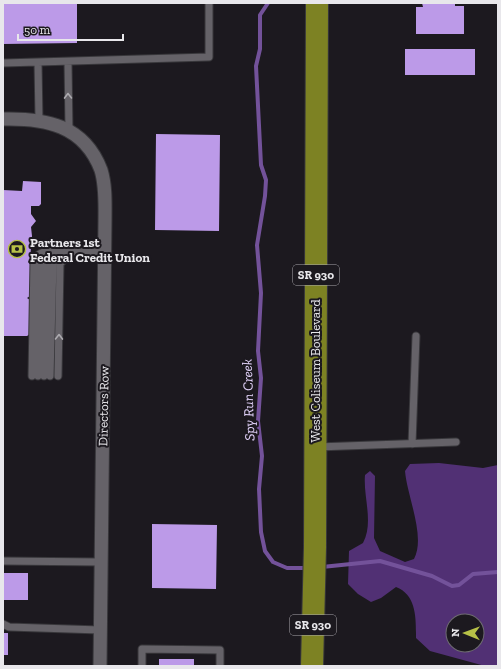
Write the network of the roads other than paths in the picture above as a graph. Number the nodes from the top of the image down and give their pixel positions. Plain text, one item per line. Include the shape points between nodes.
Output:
1 (209, 3) edge
2 (317, 3) edge
3 (38, 62) junction
4 (68, 62) junction
5 (3, 63) edge
6 (3, 118) edge
7 (39, 120) junction
8 (69, 130) junction
9 (53, 252) junction
10 (67, 252) junction
11 (104, 252) junction
12 (416, 336) dead end
13 (41, 376) junction
14 (58, 376) dead end
15 (456, 442) dead end
16 (412, 444) junction
17 (315, 447) junction
18 (3, 561) edge
19 (101, 562) junction
20 (3, 624) edge
21 (100, 630) junction
22 (100, 666) edge
23 (142, 666) edge
24 (220, 666) edge
25 (312, 666) edge

1 - 4 lane via 209,57
2 - 17 highway, West Coliseum Boulevard / SR 930
3 - 4 lane
3 - 5 lane
3 - 7 lane
8 -> 4 lane
6 - 7 street
7 - 8 street via 58,124
8 - 11 street, Directors Row via 90,150 101,171 104,192
9 - 10 lane
9 - 13 lane via 46,263
9 - 13 lane via 38,254 34,260
10 - 11 lane
10 - 13 lane via 53,263
14 -> 10 lane via 60,264
11 - 19 street, Directors Row
12 - 16 lane
15 - 16 lane
16 - 17 lane
17 - 25 highway, West Coliseum Boulevard / SR 930
18 - 19 lane
19 - 21 street, Directors Row
20 - 21 lane via 9,627
21 - 22 street, Directors Row
23 - 24 lane via 142,649 150,649 220,650

